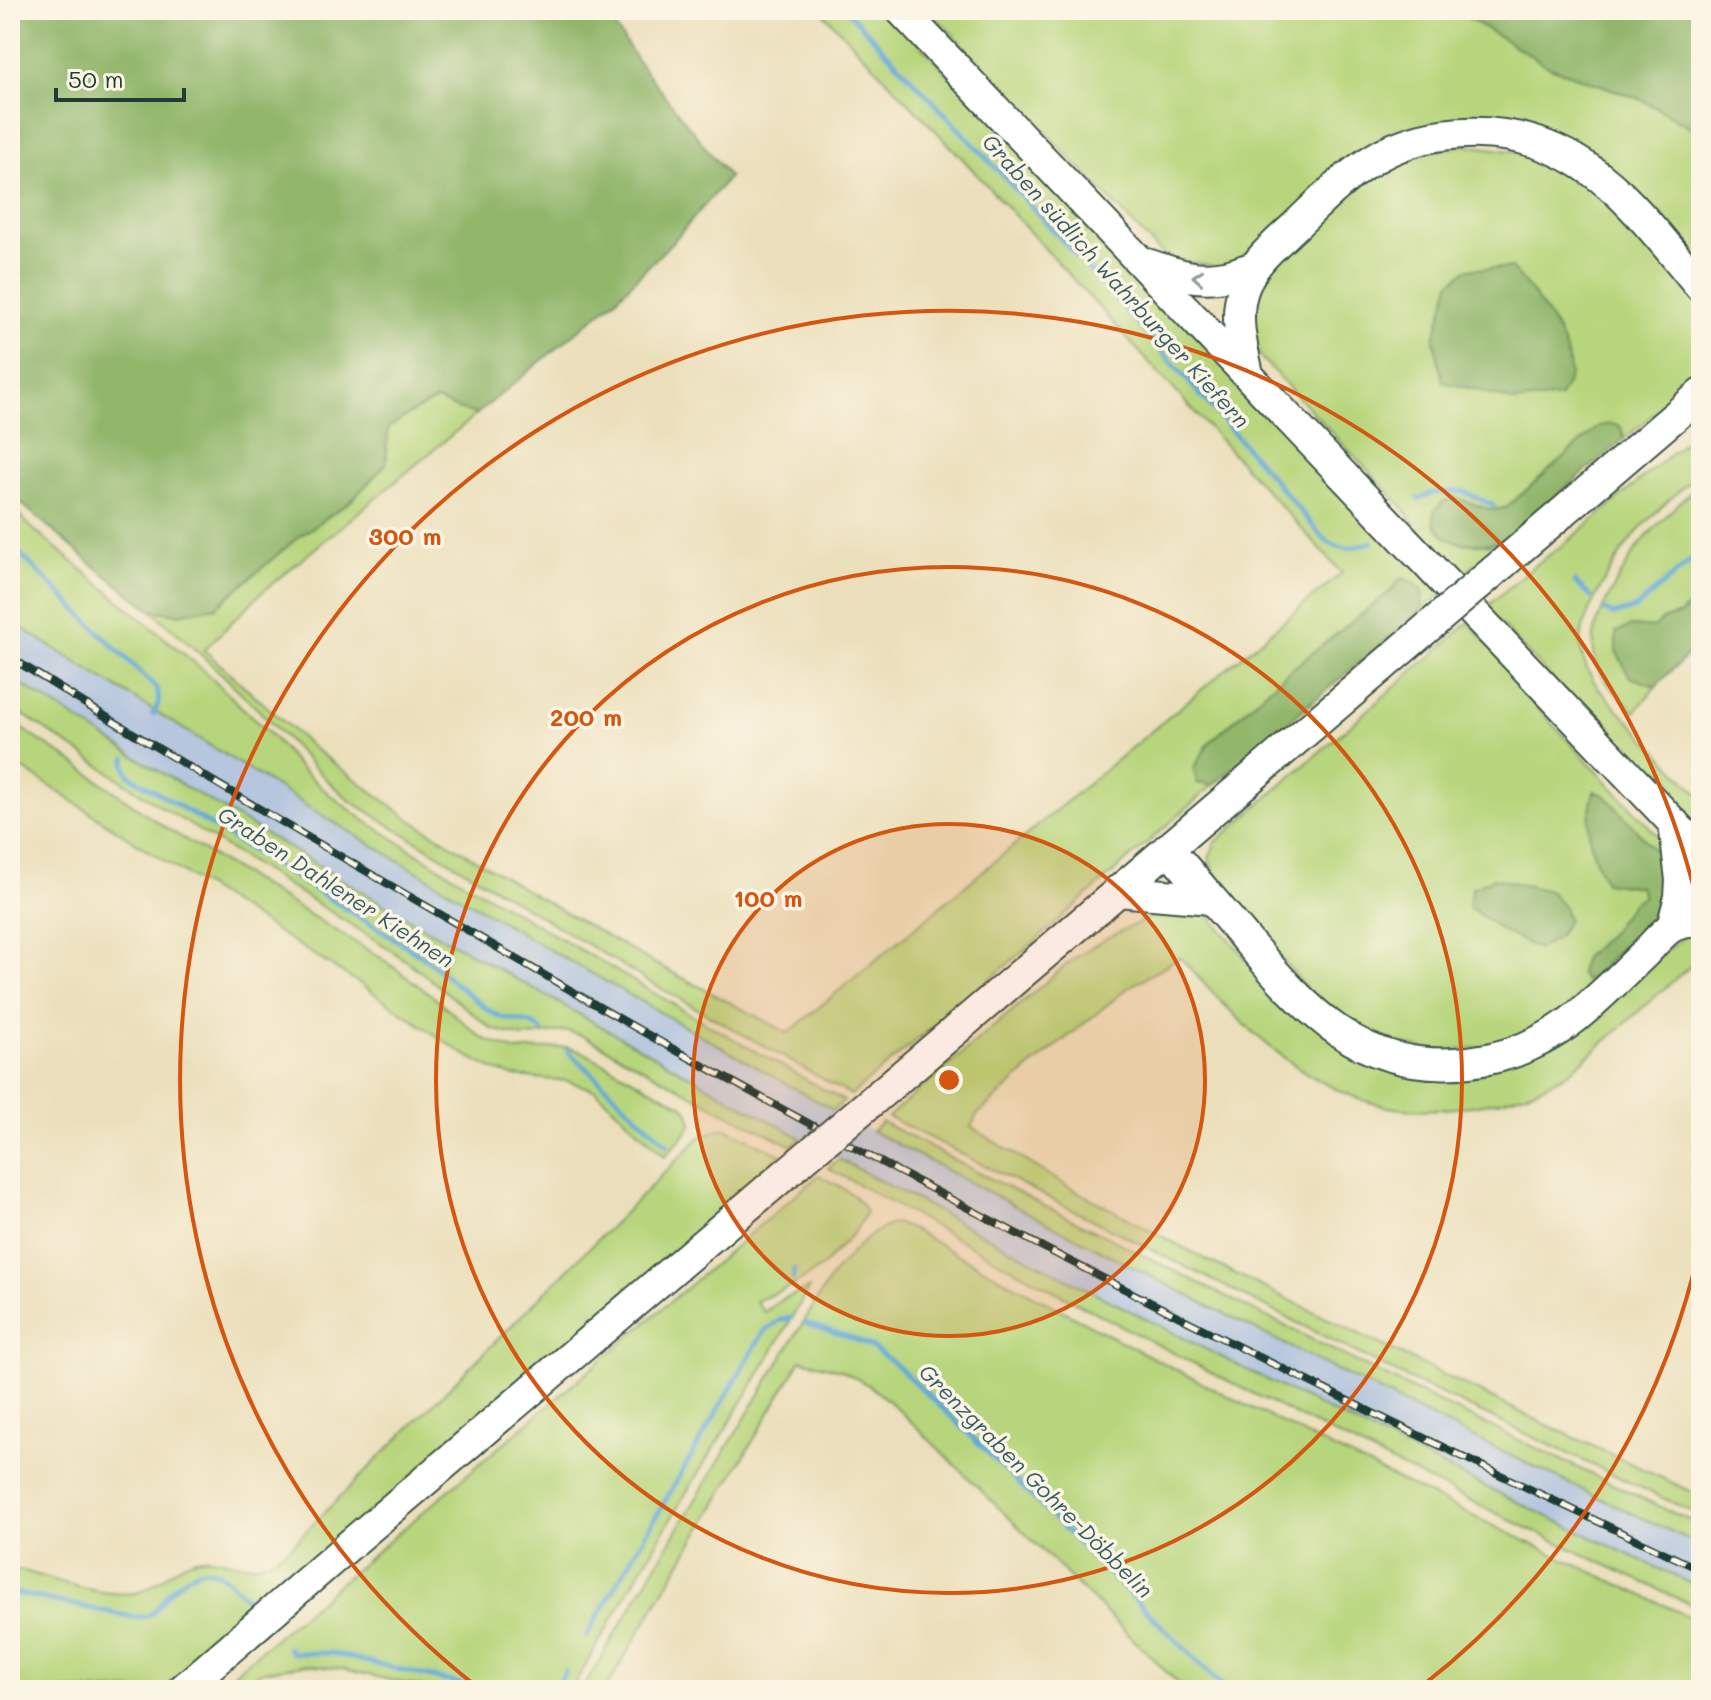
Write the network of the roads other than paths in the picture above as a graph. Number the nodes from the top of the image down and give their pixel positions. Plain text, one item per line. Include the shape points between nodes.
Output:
1 (901, 10) edge
2 (1142, 263) junction
3 (1254, 267) junction
4 (1701, 287) edge
5 (1248, 374) junction
6 (1701, 394) edge
7 (1674, 823) junction
8 (1168, 848) junction
9 (1701, 852) edge
10 (1117, 891) junction
11 (1211, 899) junction
12 (1686, 924) edge
13 (182, 1690) edge

1 - 2 main road
3 -> 2 main road via 1204,278
2 - 5 main road
3 - 4 main road via 1331,191 1375,159 1423,140 1486,133 1546,146 1597,174 1631,205
3 - 5 main road via 1239,314
5 - 7 main road
6 - 8 main road, bridge
7 - 9 main road
7 - 12 main road
8 - 10 main road
8 - 11 main road
10 - 11 main road
10 - 13 main road, bridge
11 - 12 main road via 1274,973 1327,1024 1371,1049 1433,1063 1488,1059 1543,1039

